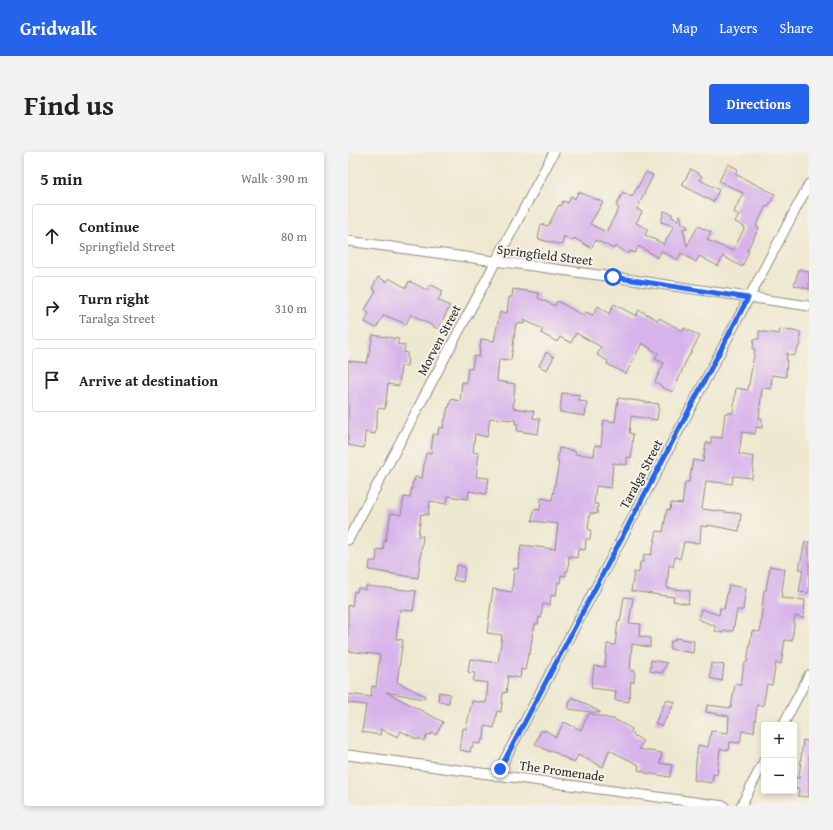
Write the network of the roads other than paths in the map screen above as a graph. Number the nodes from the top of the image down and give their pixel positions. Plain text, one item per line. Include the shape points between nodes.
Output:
1 (554, 152) edge
2 (809, 184) edge
3 (348, 241) edge
4 (495, 261) junction
5 (748, 298) junction
6 (809, 306) edge
7 (348, 540) edge
8 (809, 675) edge
9 (785, 722) edge
10 (348, 755) edge
11 (761, 767) edge
12 (496, 776) junction
13 (724, 806) edge
14 (741, 806) edge

1 - 4 street, Morven Street
2 - 5 street, Taralga Street
3 - 4 street, Springfield Street
4 - 5 street, Springfield Street
4 - 7 street, Morven Street
5 - 6 street, Springfield Street
5 - 12 street, Taralga Street
8 - 9 street
10 - 12 street, The Promenade
11 - 14 street
12 - 13 street, The Promenade

